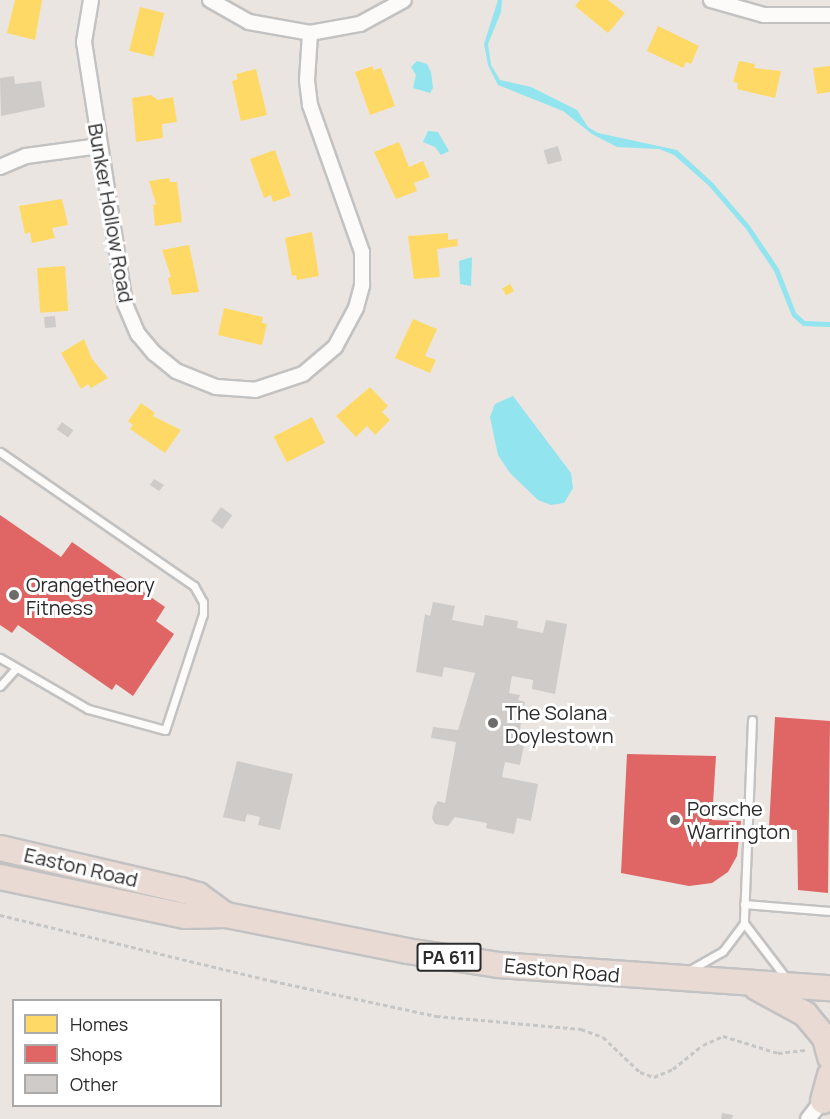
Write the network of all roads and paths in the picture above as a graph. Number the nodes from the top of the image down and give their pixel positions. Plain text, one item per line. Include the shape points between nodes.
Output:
1 (91, 0) edge
2 (210, 0) edge
3 (405, 0) edge
4 (711, 0) edge
5 (830, 15) edge
6 (310, 33) junction
7 (99, 146) junction
8 (0, 167) edge
9 (0, 452) edge
10 (0, 658) edge
11 (16, 668) junction
12 (0, 686) edge
13 (752, 720) dead end
14 (1, 848) edge
15 (0, 878) edge
16 (744, 904) junction
17 (830, 911) edge
18 (0, 915) edge
19 (226, 915) junction
20 (744, 923) junction
21 (675, 979) junction
22 (744, 983) junction
23 (791, 985) junction
24 (830, 988) edge
25 (824, 1052) edge
26 (830, 1075) edge
27 (820, 1104) edge

1 - 7 street, Bunker Hollow Road via 84,42
2 - 6 street via 249,21
3 - 6 street via 360,24
4 - 5 street via 764,15
6 - 7 street, Bunker Hollow Road via 310,105 358,237 363,268 349,326 323,359 303,374 272,387 233,390 191,379 154,353 138,334 125,304
7 - 8 street via 26,156
9 - 11 lane via 194,586 203,602 199,632 165,730 88,709
10 - 11 lane
11 - 12 lane
13 - 16 lane via 750,838
14 - 19 highway, Easton Road / PA 611 via 190,893
15 - 19 highway, Easton Road / PA 611 via 185,916
16 - 17 lane
16 - 20 lane
18 - 25 path via 427,1014 581,1029 603,1036 640,1072 654,1077 723,1036 778,1053
19 - 21 highway, Easton Road / PA 611 via 498,965
20 - 21 lane via 723,951
20 - 23 lane
21 - 22 highway, Easton Road / PA 611
22 - 23 highway, Easton Road / PA 611
22 - 25 highway via 805,1014 825,1038
23 - 24 highway, Easton Road / PA 611
26 - 27 highway

